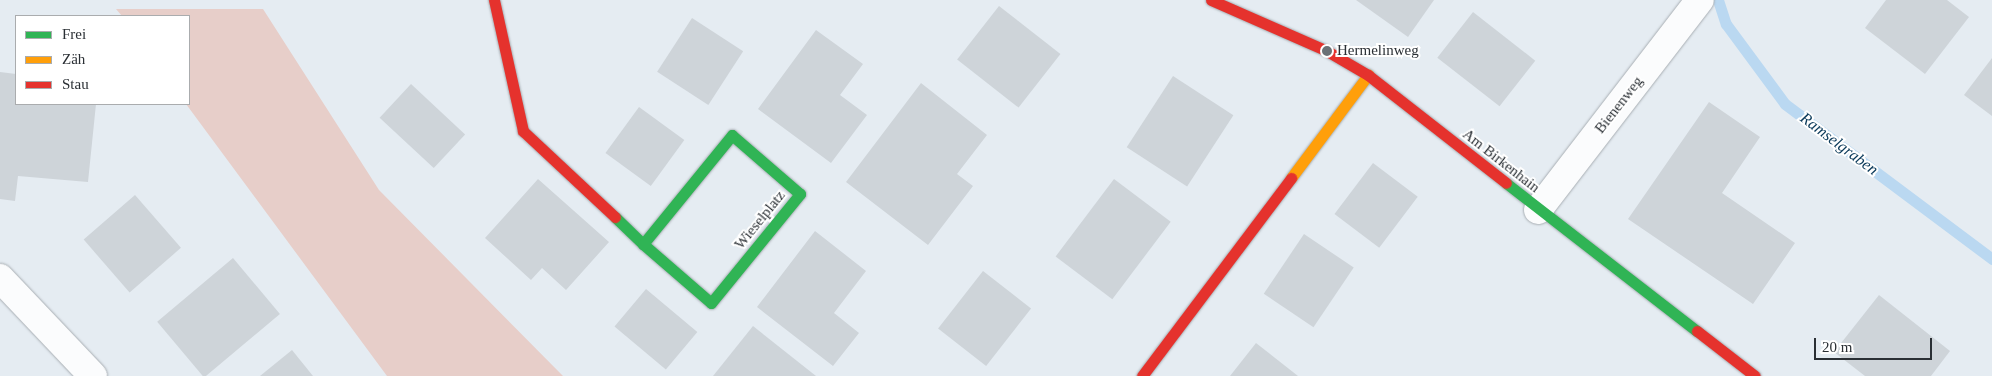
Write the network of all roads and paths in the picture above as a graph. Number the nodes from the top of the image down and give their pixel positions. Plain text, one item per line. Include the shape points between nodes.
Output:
1 (494, 0) edge
2 (1211, 0) edge
3 (1697, 4) edge
4 (1368, 75) junction
5 (1538, 210) junction
6 (643, 244) junction
7 (0, 278) edge
8 (93, 376) edge
9 (1142, 376) edge
10 (1755, 376) edge

1 - 6 street, Wieselplatz via 523,130
2 - 4 street, Am Birkenhain via 1327,51
3 - 5 street, Bienenweg
4 - 5 street, Am Birkenhain
4 - 9 street
5 - 10 street, Am Birkenhain
6 - 6 street, Wieselplatz via 732,135 800,194 711,303
7 - 8 street

